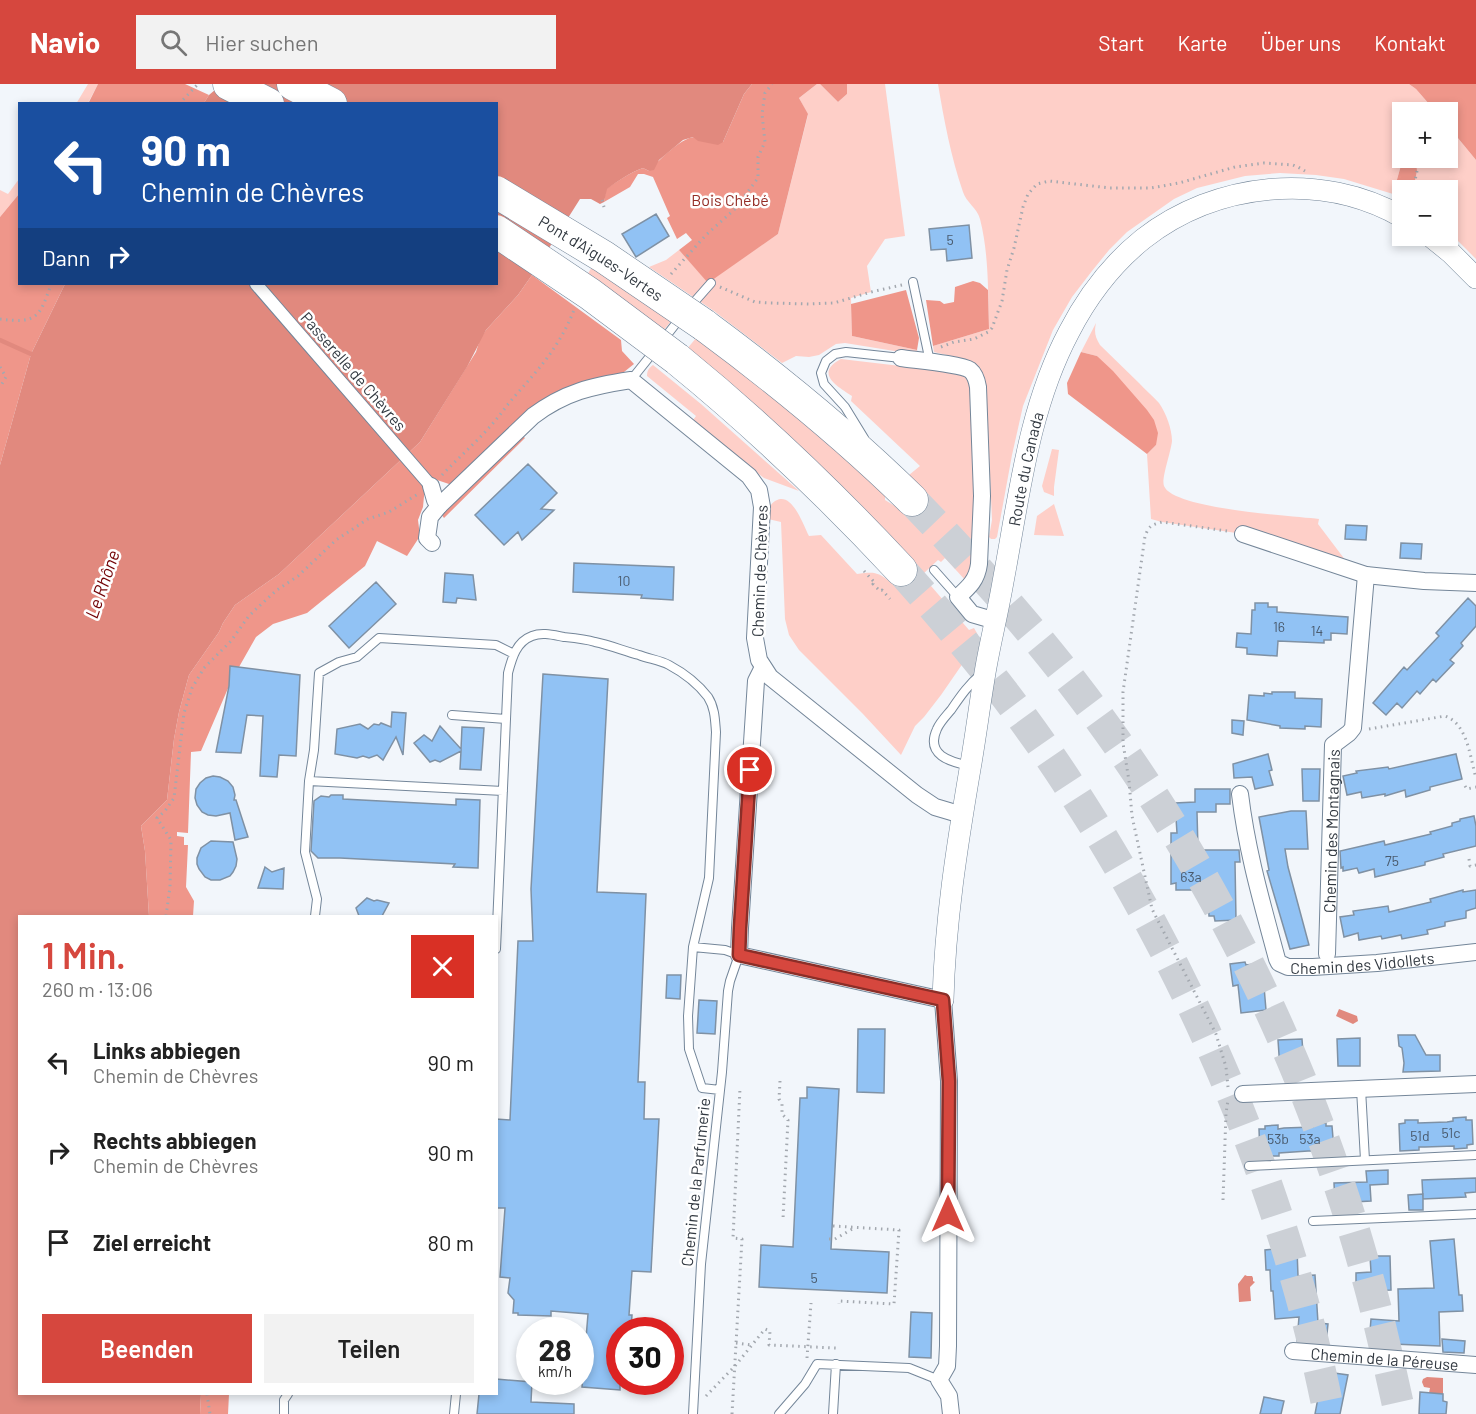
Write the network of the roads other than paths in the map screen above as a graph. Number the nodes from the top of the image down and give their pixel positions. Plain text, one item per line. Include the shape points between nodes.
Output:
1 (229, 84) edge
2 (293, 84) edge
3 (264, 102) edge
4 (327, 102) edge
5 (498, 193) edge
6 (1392, 212) edge
7 (498, 232) edge
8 (1443, 246) edge
9 (1476, 278) edge
10 (913, 282) road end
11 (711, 283) road end
12 (256, 285) edge
13 (901, 358) joint
14 (930, 358) junction
15 (631, 380) junction
16 (887, 476) junction
17 (430, 483) joint
18 (912, 500) tunnel mouth
19 (439, 506) junction
20 (1243, 534) road end
21 (432, 543) dead end
22 (901, 570) tunnel mouth
23 (934, 570) dead end
24 (1366, 575) junction
25 (1476, 583) edge
26 (958, 597) junction
27 (996, 621) junction
28 (514, 654) junction
29 (763, 667) junction
30 (986, 670) junction
31 (452, 715) dead end
32 (506, 719) junction
33 (971, 766) junction
34 (309, 781) junction
35 (502, 791) junction
36 (1240, 794) dead end
37 (962, 815) junction
38 (315, 915) edge
39 (497, 915) edge
40 (693, 947) junction
41 (1476, 952) edge
42 (1327, 954) dead end
43 (739, 955) junction
44 (943, 1000) junction
45 (1476, 1084) edge
46 (1361, 1089) junction
47 (720, 1090) junction
48 (1244, 1094) dead end
49 (1476, 1155) edge
50 (1365, 1160) junction
51 (1249, 1166) dead end
52 (1476, 1214) edge
53 (1313, 1221) dead end
54 (1293, 1351) dead end
55 (836, 1364) junction
56 (1476, 1365) edge
57 (939, 1380) junction
58 (287, 1395) edge
59 (456, 1395) edge
60 (284, 1414) edge
61 (454, 1414) edge
62 (693, 1414) edge
63 (779, 1414) edge
64 (833, 1414) edge
65 (951, 1414) edge

1 - 3 highway
2 - 4 highway
5 - 16 highway, Pont d'Aigues-Vertes, bridge via 604,257 704,325 760,366
6 - 27 street, Route du Canada via 1360,199 1313,189 1253,191 1195,208 1126,253 1087,301 1046,384 1025,460
7 - 22 highway, Pont d'Aigues-Vertes, bridge via 582,288 677,359 793,462
8 - 9 street
10 - 14 lane
11 - 15 lane
12 - 17 street, Passerelle de Chèvres
13 - 14 street
13 - 16 lane via 840,352 830,356 821,374 827,389 845,407
14 - 26 street via 967,368 978,387 982,496 979,564 974,581
15 - 19 street via 585,389 547,405
15 - 29 street, Chemin de Chèvres via 749,476 759,490 762,507 755,638
16 - 18 highway, Pont d'Aigues-Vertes
17 - 19 street
19 - 21 street via 430,518 427,538
20 - 24 street
23 - 26 lane
24 - 25 street
24 - 42 street, Chemin des Montagnais via 1353,728 1333,745
26 - 27 street via 972,614
27 - 30 street, Route du Canada
28 - 32 lane via 508,673
28 - 34 lane via 496,645 379,638 357,657 319,674
28 - 40 lane via 525,640 540,634 597,642 668,664 698,686 713,706 716,732 709,878
29 - 37 street via 777,684 917,795 935,807
29 - 43 street via 756,681
30 - 33 street, Route du Canada
30 - 33 lane via 971,683 934,737 935,748 942,757
31 - 32 lane
32 - 35 lane
33 - 37 street, Route du Canada
34 - 35 lane
34 - 38 lane via 305,852 317,899
35 - 39 lane
36 - 41 street, Chemin des Vidollets via 1253,872 1280,963 1312,967
37 - 44 street, Route du Canada via 948,910
40 - 43 lane
40 - 47 lane via 689,1049 702,1088
43 - 44 street
43 - 47 lane, Chemin de la Parfumerie via 728,991
44 - 57 street via 949,1081 948,1346 947,1366
45 - 46 street
46 - 48 street
46 - 50 lane
47 - 62 lane, Chemin de la Parfumerie via 700,1264
49 - 50 lane
50 - 51 lane
52 - 53 lane
54 - 56 street, Chemin de la Péreuse
55 - 57 lane via 909,1368
55 - 63 lane via 817,1364
55 - 64 lane
57 - 65 street via 949,1396
58 - 60 lane
59 - 61 lane

